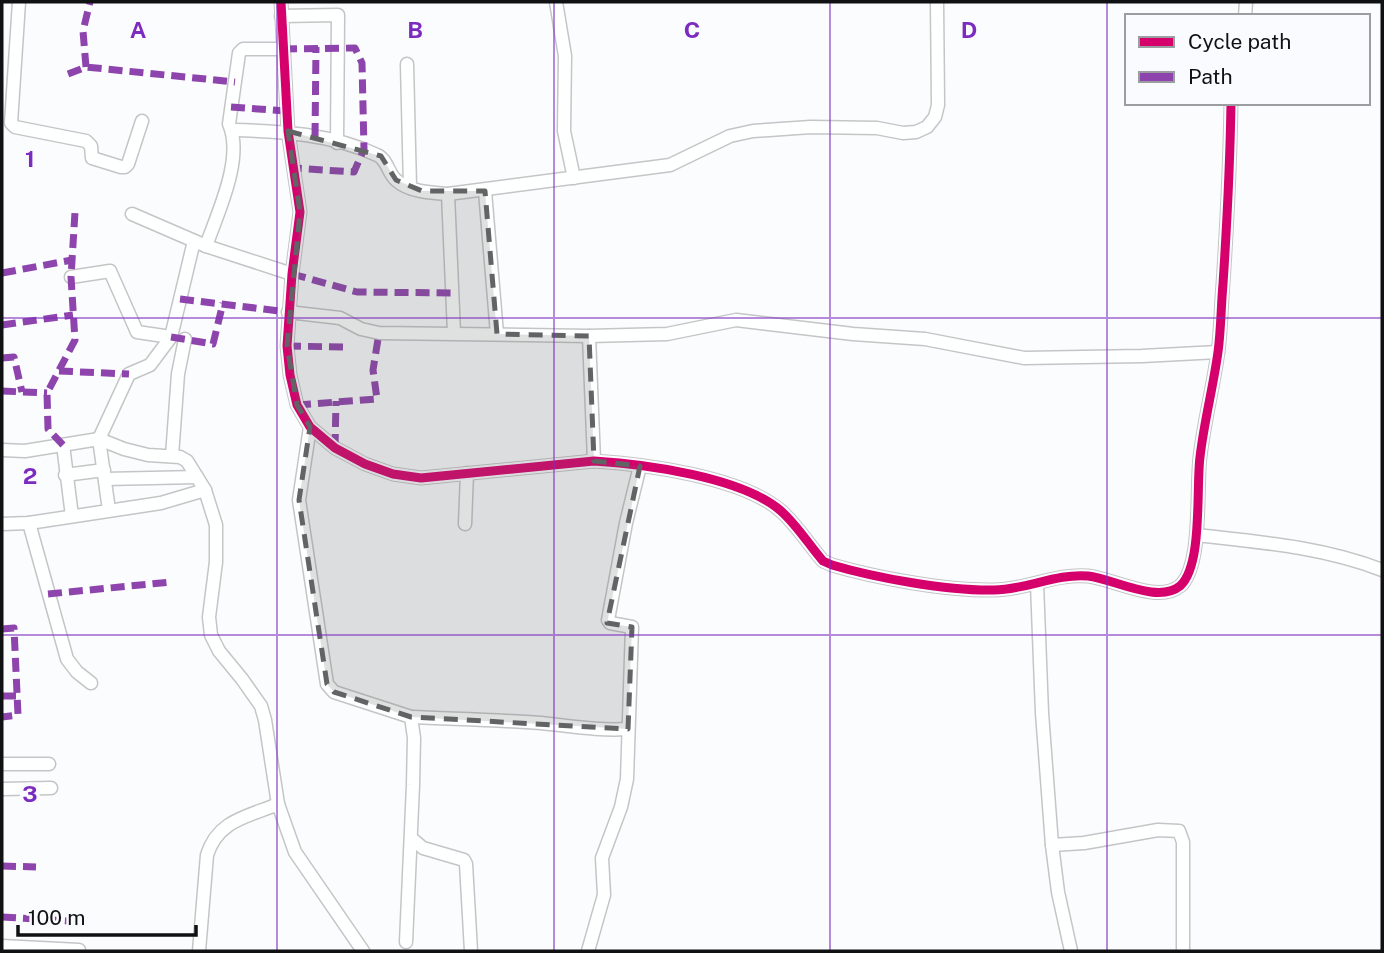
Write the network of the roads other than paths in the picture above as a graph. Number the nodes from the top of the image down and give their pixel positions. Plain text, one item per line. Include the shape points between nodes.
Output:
1 (19, 2) edge
2 (281, 2) edge
3 (556, 2) edge
4 (937, 2) edge
5 (281, 16) junction
6 (283, 49) junction
7 (407, 64) dead end
8 (1231, 105) edge
9 (142, 121) dead end
10 (233, 130) junction
11 (288, 131) junction
12 (337, 142) junction
13 (574, 178) junction
14 (411, 188) junction
15 (485, 191) junction
16 (448, 194) junction
17 (132, 214) dead end
18 (200, 243) junction
19 (292, 274) junction
20 (71, 277) dead end
21 (288, 312) junction
22 (454, 334) junction
23 (497, 334) junction
24 (589, 336) junction
25 (171, 337) junction
26 (186, 339) dead end
27 (1218, 352) junction
28 (310, 427) junction
29 (99, 439) junction
30 (62, 445) junction
31 (2, 450) edge
32 (172, 456) junction
33 (594, 461) junction
34 (640, 466) junction
35 (467, 473) junction
36 (105, 474) junction
37 (65, 475) junction
38 (197, 477) junction
39 (205, 490) junction
40 (109, 510) junction
41 (72, 516) junction
42 (29, 523) junction
43 (2, 524) edge
44 (465, 524) dead end
45 (1197, 534) junction
46 (1382, 570) edge
47 (1037, 584) junction
48 (91, 683) dead end
49 (411, 717) junction
50 (628, 729) junction
51 (2, 764) edge
52 (49, 764) dead end
53 (51, 788) dead end
54 (2, 789) edge
55 (278, 804) junction
56 (411, 838) junction
57 (1052, 845) junction
58 (406, 942) dead end
59 (2, 946) edge
60 (79, 950) edge
61 (199, 951) edge
62 (363, 951) edge
63 (471, 951) edge
64 (588, 951) edge
65 (1071, 951) edge
66 (1183, 951) edge

1 - 9 street via 11,123 15,127 86,141 92,158 125,167
2 - 5 street
3 - 13 street via 565,56 564,131
4 - 13 street via 938,105 927,127 903,133 811,127 753,131 730,136 670,166
5 - 6 street
5 - 12 street via 338,15
6 - 10 street via 240,50 229,124
6 - 11 street
7 - 14 street
8 - 27 street
10 - 11 street
10 - 18 street via 231,172
11 - 12 street
11 - 19 street via 300,212
12 - 14 street via 381,156 396,180
13 - 15 street
14 - 16 street
15 - 16 street
15 - 23 street
16 - 22 street
17 - 18 street
18 - 19 street
18 - 25 street
19 - 21 street
20 - 25 street via 110,271 138,332
21 - 22 street via 340,318 379,333
21 - 28 street via 290,375 297,405
22 - 23 street
23 - 24 street
24 - 27 street via 667,334 744,320 925,339 1024,358
24 - 33 street
25 - 29 street via 150,365 129,373
26 - 32 street via 178,374
27 - 45 street via 1200,456
28 - 35 street via 335,448 393,474 421,478
28 - 49 street via 299,500 327,684 340,694
29 - 30 street
29 - 32 street via 148,455
29 - 36 street
30 - 31 street
30 - 37 street
32 - 38 street via 187,461
33 - 34 street
33 - 35 street
34 - 47 street via 694,475 762,498 782,512 823,561 832,565 972,588
34 - 50 street via 608,620 632,627
35 - 44 street
36 - 37 street
36 - 38 street
36 - 40 street
37 - 41 street
38 - 39 street
39 - 40 street via 161,503
39 - 55 street via 216,525 211,635 261,706
40 - 41 street
41 - 42 street
42 - 43 street
42 - 48 street via 67,659
45 - 46 street via 1290,546 1354,559
45 - 47 street via 1189,572 1182,585 1170,592 1156,593 1086,576
47 - 57 street
49 - 50 street
49 - 56 street
50 - 64 street via 627,779 602,858 604,895
51 - 52 street
53 - 54 street
55 - 61 street via 222,828 212,840
55 - 62 street via 295,852
56 - 58 street
56 - 63 street via 423,848 466,864
57 - 65 street
57 - 66 street via 1180,831
59 - 60 street

